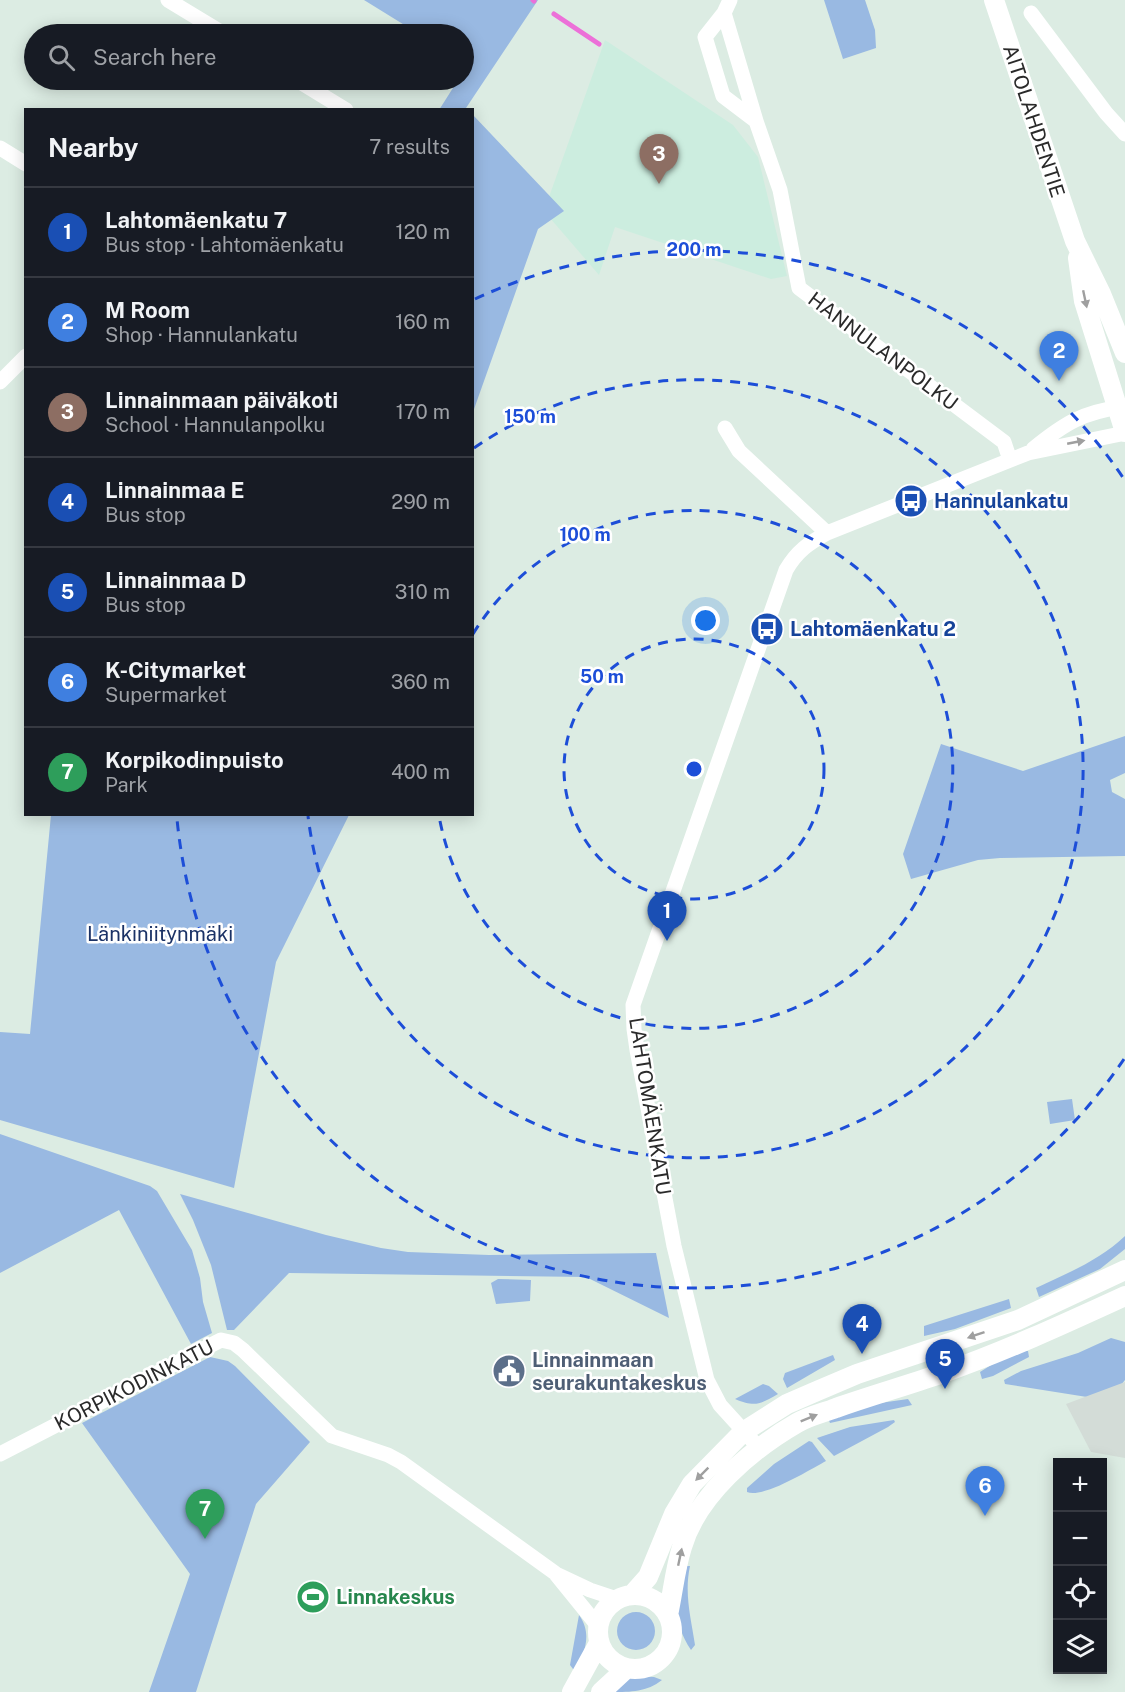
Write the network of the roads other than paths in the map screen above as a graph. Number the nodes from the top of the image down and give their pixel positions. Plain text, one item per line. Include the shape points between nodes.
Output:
1 (168, 0) edge
2 (994, 0) edge
3 (727, 7) edge
4 (1031, 12) dead end
5 (208, 24) edge
6 (313, 90) edge
7 (343, 108) edge
8 (756, 121) junction
9 (1125, 134) edge
10 (0, 148) edge
11 (24, 163) edge
12 (1075, 241) junction
13 (1125, 353) edge
14 (24, 358) edge
15 (0, 382) edge
16 (1121, 407) edge
17 (725, 428) dead end
18 (1125, 432) edge
19 (1028, 453) junction
20 (1010, 460) junction
21 (827, 533) junction
22 (1125, 1255) edge
23 (1125, 1270) edge
24 (1125, 1296) edge
25 (1125, 1310) edge
26 (1031, 1314) junction
27 (1054, 1329) junction
28 (743, 1432) junction
29 (760, 1449) junction
30 (0, 1454) edge
31 (555, 1573) junction
32 (625, 1597) junction
33 (668, 1615) junction
34 (598, 1634) junction
35 (626, 1669) junction
36 (572, 1692) edge
37 (601, 1692) edge

1 - 5 street
2 - 12 main road, AITOLAHDENTIE
3 - 8 street, HANNULANPOLKU
3 - 8 street, HANNULANPOLKU via 705,38 723,96
4 - 9 street
6 - 7 street
8 - 20 street, HANNULANPOLKU via 780,190 799,288 1004,442
10 - 11 street
12 - 13 main road, AITOLAHDENTIE
12 -> 16 main road, AITOLAHDENTIE via 1084,301
14 - 15 street
16 - 18 main road, AITOLAHDENTIE
16 - 19 street via 1089,413 1058,428
17 - 21 street via 739,451
19 -> 18 street
19 - 20 street
20 - 21 street
21 - 28 street, LAHTOMÄENKATU via 804,546 786,570 633,1005 637,1050 674,1246 707,1380 720,1405
22 - 26 main road via 1103,1273
23 - 26 main road
24 - 27 main road
25 - 27 main road
26 -> 28 main road via 850,1377 787,1404
29 -> 27 main road via 798,1422 942,1373
28 - 29 street, LAHTOMÄENKATU
28 -> 32 main road via 692,1484 674,1514 648,1577
33 -> 29 main road via 682,1546 698,1512 717,1487
30 - 31 street, KORPIKODINKATU via 221,1340 243,1350 332,1436 411,1467
31 - 32 street, KORPIKODINKATU via 590,1590
31 - 34 street, KORPIKODINKATU
32 - 33 main road via 643,1595 653,1599
32 - 34 main road via 601,1615
33 - 35 main road via 672,1631 668,1651 650,1666
34 - 35 main road via 604,1654
34 - 36 main road
35 - 37 main road

